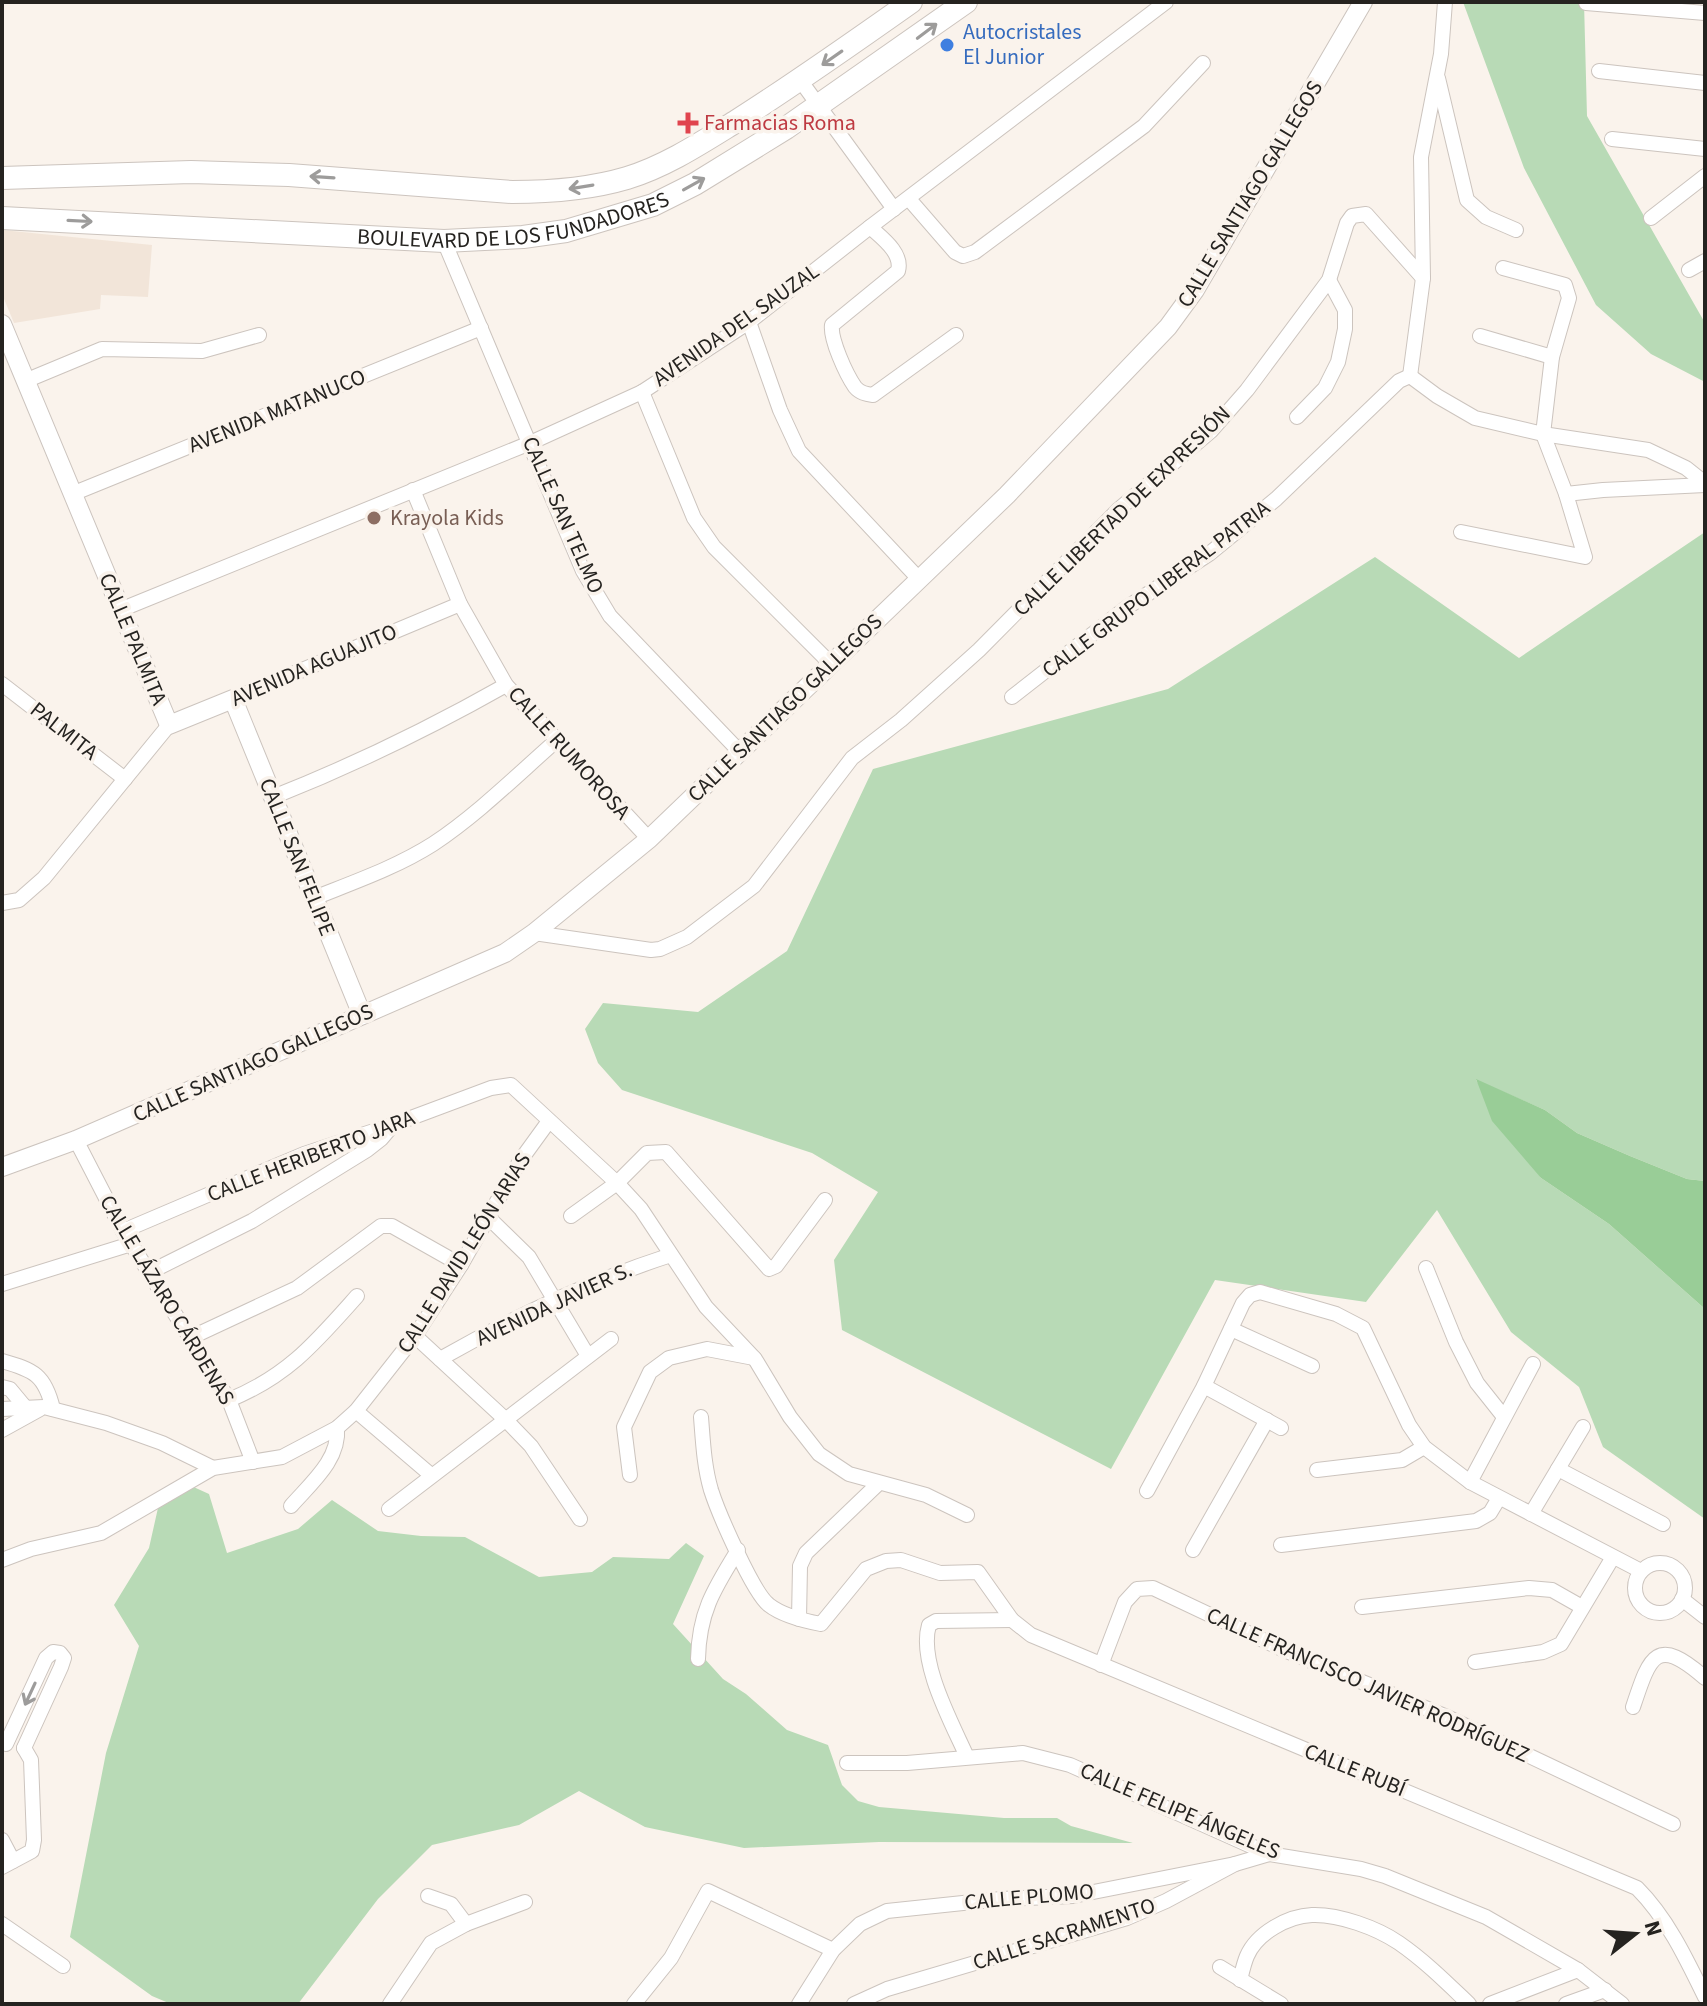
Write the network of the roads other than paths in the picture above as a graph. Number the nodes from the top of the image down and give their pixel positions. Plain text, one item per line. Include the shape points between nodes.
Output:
1 (911, 2) edge
2 (1166, 2) edge
3 (1363, 2) edge
4 (1445, 2) edge
5 (1586, 3) edge
6 (956, 5) edge
7 (1705, 13) edge
8 (1203, 63) dead end
9 (1599, 71) dead end
10 (1437, 74) junction
11 (800, 80) junction
12 (1705, 83) edge
13 (819, 105) junction
14 (1612, 139) dead end
15 (1705, 149) edge
16 (1705, 176) edge
17 (2, 178) edge
18 (909, 199) junction
19 (894, 209) junction
20 (2, 218) edge
21 (1651, 218) dead end
22 (870, 227) junction
23 (1516, 230) dead end
24 (444, 241) junction
25 (1705, 261) edge
26 (1503, 268) dead end
27 (1689, 270) dead end
28 (1423, 278) junction
29 (1329, 280) junction
30 (749, 322) junction
31 (2, 324) edge
32 (481, 328) junction
33 (259, 335) dead end
34 (956, 335) dead end
35 (1480, 336) dead end
36 (1552, 357) junction
37 (1410, 376) junction
38 (25, 381) junction
39 (642, 392) junction
40 (1297, 417) dead end
41 (1543, 434) junction
42 (530, 443) junction
43 (1705, 484) edge
44 (413, 490) junction
45 (72, 494) junction
46 (1566, 494) junction
47 (1461, 532) dead end
48 (919, 579) junction
49 (460, 604) junction
50 (120, 610) junction
51 (831, 664) junction
52 (2, 684) edge
53 (506, 685) junction
54 (1012, 697) dead end
55 (233, 699) junction
56 (169, 725) junction
57 (557, 740) junction
58 (740, 752) junction
59 (125, 779) junction
60 (273, 797) junction
61 (649, 839) junction
62 (314, 898) junction
63 (2, 903) edge
64 (534, 933) junction
65 (362, 1015) junction
66 (549, 1121) junction
67 (392, 1125) junction
68 (76, 1140) junction
69 (2, 1167) edge
70 (617, 1183) junction
71 (825, 1200) dead end
72 (571, 1216) dead end
73 (489, 1218) junction
74 (123, 1231) junction
75 (131, 1244) junction
76 (671, 1255) junction
77 (461, 1265) junction
78 (1426, 1268) dead end
79 (150, 1272) junction
80 (2, 1284) edge
81 (357, 1296) dead end
82 (556, 1299) junction
83 (1231, 1329) junction
84 (415, 1336) junction
85 (192, 1337) junction
86 (611, 1339) dead end
87 (588, 1356) junction
88 (440, 1359) junction
89 (755, 1359) junction
90 (2, 1361) edge
91 (1533, 1364) dead end
92 (1312, 1366) dead end
93 (1204, 1386) junction
94 (2, 1387) edge
95 (229, 1400) junction
96 (25, 1407) junction
97 (49, 1408) junction
98 (2, 1409) edge
99 (356, 1411) junction
100 (701, 1417) dead end
101 (1504, 1417) junction
102 (505, 1419) junction
103 (1267, 1420) junction
104 (1583, 1427) dead end
105 (337, 1428) junction
106 (1281, 1428) dead end
107 (2, 1430) edge
108 (1424, 1447) junction
109 (253, 1462) junction
110 (213, 1468) junction
111 (1558, 1469) junction
112 (1317, 1470) dead end
113 (431, 1475) junction
114 (630, 1475) dead end
115 (1470, 1482) junction
116 (879, 1483) junction
117 (1147, 1491) dead end
118 (1499, 1498) junction
119 (291, 1506) dead end
120 (389, 1509) dead end
121 (1531, 1514) junction
122 (967, 1515) dead end
123 (580, 1519) dead end
124 (1663, 1524) dead end
125 (1281, 1545) dead end
126 (738, 1550) junction
127 (1193, 1550) dead end
128 (1613, 1557) junction
129 (2, 1560) edge
130 (1641, 1571) junction
131 (1682, 1599) junction
132 (1362, 1607) dead end
133 (1582, 1607) junction
134 (1705, 1617) edge
135 (799, 1619) junction
136 (1012, 1620) junction
137 (698, 1659) dead end
138 (1475, 1662) dead end
139 (1101, 1665) junction
140 (1705, 1678) edge
141 (1633, 1707) dead end
142 (4, 1744) edge
143 (24, 1748) junction
144 (967, 1757) junction
145 (847, 1763) dead end
146 (1673, 1824) dead end
147 (2, 1840) edge
148 (1269, 1854) junction
149 (8, 1864) edge
150 (1235, 1864) junction
151 (428, 1896) dead end
152 (525, 1902) dead end
153 (2, 1924) edge
154 (466, 1924) junction
155 (833, 1950) junction
156 (63, 1966) dead end
157 (1220, 1967) dead end
158 (1578, 1970) junction
159 (1240, 1980) junction
160 (1605, 1990) junction
161 (1705, 1997) edge
162 (390, 2004) edge
163 (634, 2004) edge
164 (799, 2004) edge
165 (854, 2004) edge
166 (1281, 2004) edge
167 (1469, 2004) edge
168 (1490, 2004) edge
169 (1566, 2004) edge
170 (1622, 2004) edge

1 -> 11 main road, BOULEVARD DE LOS FUNDADORES
2 - 18 street, AVENIDA DEL SAUZAL
3 - 48 street, CALLE SANTIAGO GALLEGOS via 1195,290 1168,327
4 - 10 street
5 - 7 street
13 -> 6 main road, BOULEVARD DE LOS FUNDADORES
8 - 18 street via 1144,126 975,252 955,252
9 - 12 street
10 - 23 street via 1467,200 1486,217
10 - 28 street via 1420,172
11 - 13 street
11 -> 17 main road, BOULEVARD DE LOS FUNDADORES via 659,165 572,189 512,192 191,172
13 - 19 street
24 -> 13 main road, BOULEVARD DE LOS FUNDADORES via 566,231 653,205
14 - 15 street
16 - 21 street
18 - 19 street, AVENIDA DEL SAUZAL
19 - 22 street, AVENIDA DEL SAUZAL
20 -> 24 main road, BOULEVARD DE LOS FUNDADORES
22 - 30 street, AVENIDA DEL SAUZAL
22 - 34 street via 899,257 900,265 832,325 831,335 856,388 873,395
24 - 32 street, CALLE SAN TELMO
25 - 27 street
26 - 36 street via 1565,285 1569,298
28 - 29 street, CALLE LIBERTAD DE EXPRESIÓN via 1366,214 1358,214 1347,223
28 - 37 street
29 - 40 street via 1345,310 1338,362 1325,388
29 - 64 street, CALLE LIBERTAD DE EXPRESIÓN via 1211,431 1119,509 979,650 852,758 754,886 687,937 660,949
30 - 39 street, AVENIDA DEL SAUZAL
30 - 48 street via 799,451
31 - 38 street, CALLE PALMITA
32 - 42 street, CALLE SAN TELMO
32 - 45 street, AVENIDA MATANUCO
33 - 38 street via 202,351 102,349
35 - 36 street
36 - 41 street
37 - 41 street via 1475,418
37 - 54 street, CALLE GRUPO LIBERAL PATRIA via 1209,554 1126,608
38 - 45 street, CALLE PALMITA
39 - 42 street, AVENIDA DEL SAUZAL
39 - 51 street via 703,533
41 - 43 street via 1648,450 1686,468
41 - 46 street
42 - 44 street, AVENIDA DEL SAUZAL
42 - 58 street, CALLE SAN TELMO via 583,571 610,616
43 - 46 street
44 - 49 street, CALLE RUMOROSA
44 - 50 street, AVENIDA DEL SAUZAL
45 - 50 street, CALLE PALMITA
46 - 47 street via 1585,557
48 - 51 street, CALLE SANTIAGO GALLEGOS
49 - 53 street, CALLE RUMOROSA
49 - 55 street, AVENIDA AGUAJITO
50 - 56 street, CALLE PALMITA
51 - 58 street, CALLE SANTIAGO GALLEGOS
52 - 59 street, PALMITA
53 - 57 street, CALLE RUMOROSA
53 - 60 street via 402,742
55 - 56 street, AVENIDA AGUAJITO
55 - 60 street, CALLE SAN FELIPE
56 - 59 street, CALLE PALMITA
57 - 61 street, CALLE RUMOROSA
57 - 62 street via 470,818 430,846
58 - 61 street, CALLE SANTIAGO GALLEGOS
59 - 63 street, CALLE PALMITA via 44,878 19,900
60 - 62 street, CALLE SAN FELIPE
61 - 64 street, CALLE SANTIAGO GALLEGOS
62 - 65 street, CALLE SAN FELIPE
64 - 65 street, CALLE SANTIAGO GALLEGOS via 505,953
65 - 68 street, CALLE SANTIAGO GALLEGOS
66 - 67 street, CALLE HERIBERTO JARA via 511,1085 500,1085
66 - 70 street
66 - 73 street, CALLE DAVID LEÓN ARIAS
67 - 74 street, CALLE HERIBERTO JARA via 304,1154
67 - 79 street via 367,1150 252,1221
68 - 69 street, CALLE SANTIAGO GALLEGOS
68 - 74 street, CALLE LÁZARO CÁRDENAS
70 - 71 street via 647,1153 666,1152 769,1269
70 - 72 street
70 - 76 street
73 - 77 street, CALLE DAVID LEÓN ARIAS
73 - 82 street via 529,1257
74 - 75 street, CALLE LÁZARO CÁRDENAS
75 - 79 street, CALLE LÁZARO CÁRDENAS
75 - 80 street
76 - 82 street, AVENIDA JAVIER S.
76 - 89 street via 706,1307
77 - 84 street, CALLE DAVID LEÓN ARIAS
77 - 85 street via 386,1225 297,1288
78 - 101 street via 1477,1383
79 - 85 street, CALLE LÁZARO CÁRDENAS
81 - 95 street via 283,1372
82 - 87 street
82 - 88 street, AVENIDA JAVIER S.
83 - 92 street
83 - 93 street
83 - 108 street via 1243,1303 1260,1292 1336,1314 1363,1328
84 - 88 street
84 - 99 street, CALLE DAVID LEÓN ARIAS
85 - 95 street, CALLE LÁZARO CÁRDENAS
86 - 87 street
87 - 102 street
88 - 102 street
89 - 114 street via 707,1349 669,1358 650,1372 624,1427
89 - 116 street via 819,1454 849,1474
90 - 97 street via 31,1370 48,1387
91 - 101 street
93 - 103 street
93 - 117 street
94 - 96 street
95 - 109 street, CALLE LÁZARO CÁRDENAS
96 - 97 street
96 - 98 street
97 - 107 street
97 - 110 street via 148,1438
99 - 105 street, CALLE DAVID LEÓN ARIAS
99 - 113 street
100 - 126 street via 712,1493
101 - 115 street
102 - 113 street
102 - 123 street via 531,1446
103 - 106 street
103 - 127 street
104 - 111 street
105 - 109 street, CALLE DAVID LEÓN ARIAS via 282,1457
105 - 119 street via 332,1458
108 - 112 street via 1402,1460
108 - 115 street
109 - 110 street, CALLE DAVID LEÓN ARIAS
110 - 129 street via 101,1533
111 - 121 street
111 - 124 street
113 - 120 street
115 - 118 street
116 - 122 street via 926,1495
116 - 135 street via 806,1553 800,1566
118 - 121 street
118 - 125 street via 1490,1513 1476,1521
121 - 128 street
126 - 135 street via 769,1605
126 - 137 street via 701,1621
128 - 130 street
128 - 133 street
130 - 131 street via 1660,1563 1673,1567 1683,1578
130 - 131 street via 1635,1591 1646,1609 1666,1612
131 - 134 street
132 - 133 street via 1529,1588 1552,1590
133 - 138 street via 1561,1644 1543,1652
135 - 136 street, CALLE RUBÍ via 821,1624 866,1569 901,1560 940,1573 978,1572
136 - 139 street, CALLE RUBÍ via 1031,1635
136 - 144 street via 929,1625 933,1671
139 - 146 street, CALLE FRANCISCO JAVIER RODRÍGUEZ via 1125,1602 1137,1589 1153,1588 1282,1649 1447,1717
139 - 161 street, CALLE RUBÍ via 1637,1888 1681,1948
140 - 141 street via 1672,1653 1660,1655 1650,1661
142 - 143 street
143 -> 142 street via 61,1667 60,1653 46,1658
143 - 149 street via 31,1760 34,1840 32,1851
144 - 145 street, CALLE FELIPE ÁNGELES
144 - 148 street, CALLE FELIPE ÁNGELES via 1023,1753 1070,1765
147 - 149 street
148 - 150 street, CALLE SACRAMENTO
148 - 158 street, CALLE FELIPE ÁNGELES via 1385,1876 1486,1917
150 - 155 street, CALLE PLOMO via 1073,1896 887,1911 860,1924
150 - 165 street, CALLE SACRAMENTO via 1127,1918 887,1989
151 - 154 street via 451,1904
152 - 154 street
153 - 156 street
154 - 162 street via 431,1943
155 - 163 street via 708,1891 671,1958
155 - 164 street, CALLE PLOMO
157 - 159 street
158 - 160 street, CALLE FELIPE ÁNGELES
158 - 168 street
159 - 166 street
159 - 167 street via 1247,1954 1263,1935 1288,1920 1311,1915 1341,1919 1396,1941
160 - 169 street
160 - 170 street, CALLE FELIPE ÁNGELES

